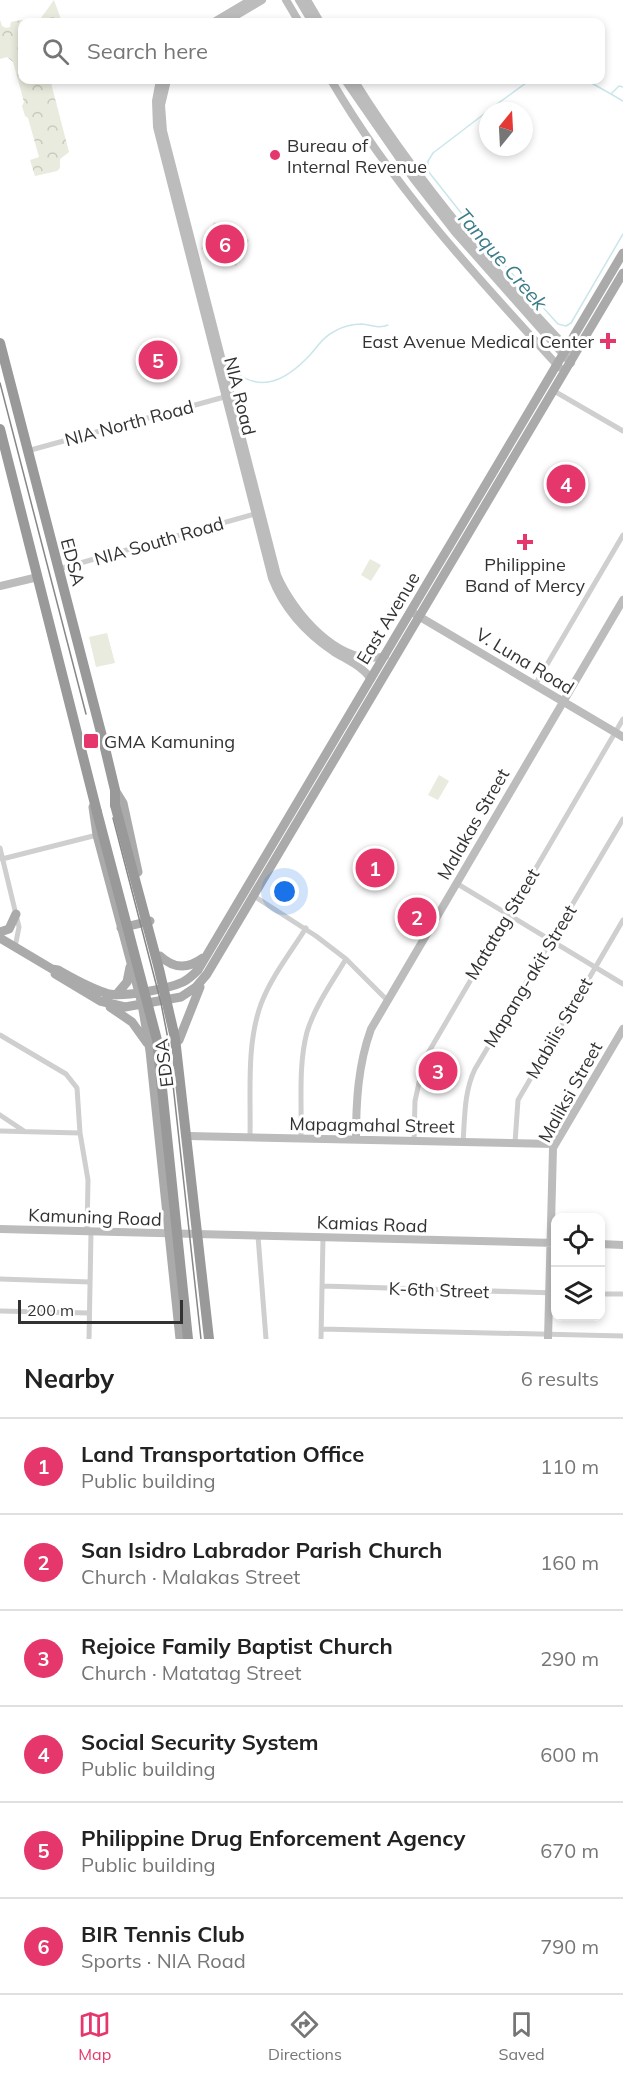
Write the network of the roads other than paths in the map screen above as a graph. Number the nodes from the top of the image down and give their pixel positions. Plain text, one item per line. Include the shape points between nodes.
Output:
1 (251, 0) edge
2 (262, 0) edge
3 (286, 0) edge
4 (299, 0) edge
5 (307, 0) edge
6 (221, 18) edge
7 (232, 18) edge
8 (297, 18) edge
9 (310, 18) edge
10 (318, 18) edge
11 (159, 84) edge
12 (166, 84) edge
13 (333, 84) edge
14 (348, 84) edge
15 (357, 84) edge
16 (623, 253) edge
17 (484, 266) junction
18 (623, 273) edge
19 (475, 274) junction
20 (0, 343) edge
21 (565, 351) junction
22 (572, 360) junction
23 (557, 365) junction
24 (564, 373) junction
25 (554, 391) junction
26 (229, 396) junction
27 (0, 429) edge
28 (623, 431) edge
29 (27, 451) junction
30 (258, 513) junction
31 (623, 535) edge
32 (58, 570) junction
33 (38, 577) junction
34 (0, 586) edge
35 (623, 600) edge
36 (416, 614) junction
37 (385, 656) junction
38 (370, 679) junction
39 (535, 685) junction
40 (564, 702) junction
41 (623, 719) edge
42 (619, 734) edge
43 (115, 790) junction
44 (93, 795) junction
45 (623, 819) edge
46 (97, 835) junction
47 (0, 848) edge
48 (1, 859) edge
49 (456, 883) junction
50 (254, 896) junction
51 (16, 914) junction
52 (508, 914) junction
53 (623, 920) edge
54 (150, 921) junction
55 (121, 928) junction
56 (306, 928) junction
57 (0, 932) edge
58 (0, 938) edge
59 (551, 940) junction
60 (15, 947) junction
61 (209, 954) junction
62 (160, 956) junction
63 (346, 959) junction
64 (130, 962) junction
65 (595, 967) junction
66 (52, 969) junction
67 (203, 979) junction
68 (623, 984) edge
69 (139, 992) junction
70 (169, 992) junction
71 (116, 994) junction
72 (387, 1000) junction
73 (100, 1001) junction
74 (142, 1004) junction
75 (623, 1029) edge
76 (0, 1035) edge
77 (179, 1040) junction
78 (150, 1051) junction
79 (0, 1115) edge
80 (0, 1131) edge
81 (24, 1131) junction
82 (80, 1133) junction
83 (189, 1136) junction
84 (250, 1137) junction
85 (301, 1138) junction
86 (356, 1139) junction
87 (414, 1141) junction
88 (463, 1142) junction
89 (515, 1143) junction
90 (554, 1144) junction
91 (553, 1213) edge
92 (0, 1229) edge
93 (89, 1232) junction
94 (168, 1234) junction
95 (188, 1234) joint
96 (200, 1234) junction
97 (258, 1236) junction
98 (322, 1237) junction
99 (551, 1243) edge
100 (605, 1244) edge
101 (623, 1245) edge
102 (0, 1279) edge
103 (90, 1282) junction
104 (322, 1287) junction
105 (551, 1293) edge
106 (605, 1294) edge
107 (623, 1294) edge
108 (551, 1304) edge
109 (0, 1311) edge
110 (89, 1313) junction
111 (321, 1329) junction
112 (623, 1336) edge
113 (548, 1337) edge
114 (89, 1339) edge
115 (180, 1339) edge
116 (188, 1339) edge
117 (210, 1339) edge
118 (266, 1339) edge
119 (321, 1339) edge

1 - 6 street
2 - 7 street
3 - 8 street
4 - 9 street
5 - 10 street
11 - 26 street, NIA Road via 157,127
12 - 26 street, NIA Road via 161,105 164,130
13 - 19 street via 406,193
14 - 17 street via 413,178
15 - 21 street via 442,207
16 - 21 main road, East Avenue
17 - 19 street
17 - 21 street
18 - 22 main road, East Avenue
19 - 23 street
20 - 29 highway, EDSA
21 - 22 street
21 - 23 main road, East Avenue
22 - 24 main road, East Avenue
23 - 24 street
23 - 36 main road, East Avenue
24 - 25 main road, East Avenue
25 - 28 street
25 - 36 main road, East Avenue
26 - 29 street, NIA North Road
26 - 30 street, NIA Road
27 - 33 highway, EDSA
29 - 32 highway, EDSA
30 - 32 street, NIA South Road
30 - 37 street, NIA Road via 277,575 304,618 316,631 354,655
30 - 38 street, NIA Road via 272,578 284,604 314,638 360,667
31 - 39 street
32 - 43 highway, EDSA
33 - 34 street
33 - 44 highway, EDSA
35 - 40 street, Malakas Street
36 - 37 main road, East Avenue
36 - 39 street, V. Luna Road
36 - 50 main road, East Avenue
37 - 38 main road, East Avenue
38 - 61 main road, East Avenue
39 - 40 street, V. Luna Road
40 - 42 street, V. Luna Road
40 - 49 street, Malakas Street
41 - 42 street, Matatag Street
42 - 52 street, Matatag Street
43 - 54 main road, EDSA via 123,802
43 - 117 highway, EDSA, bridge via 115,805 175,1038
44 - 46 main road, EDSA
44 - 116 highway, EDSA, bridge via 158,1040
45 - 59 street, Mapang-akit Street
46 - 48 street
46 - 55 main road, EDSA
47 - 48 street
48 - 51 street
49 - 52 street
49 - 72 street, Malakas Street
50 - 56 street
50 - 67 main road, East Avenue
51 - 57 main road via 9,929
51 - 60 street via 19,927
52 - 59 street
52 - 87 street, Matatag Street via 424,1060 415,1101
53 - 65 street, Mabilis Street
54 - 55 main road
54 - 62 main road, EDSA
55 - 64 main road, EDSA
56 - 63 street
56 - 84 street via 273,981 257,1016
58 - 60 main road
59 - 65 street
59 - 88 street, Mapang-akit Street via 475,1069 469,1083
60 - 66 main road
61 - 62 main road via 182,967
61 - 70 main road, East Avenue via 188,984
62 - 70 main road, EDSA
63 - 72 street
63 - 85 street via 315,1012 308,1032
64 - 69 main road, EDSA
64 - 71 main road via 128,980
65 - 68 street
65 - 89 street, Mabilis Street via 519,1100
66 - 71 main road
66 - 73 main road via 57,976
67 - 70 main road, East Avenue via 184,995
67 - 77 main road
69 - 70 main road
69 - 71 main road
69 - 74 main road, EDSA
70 - 74 main road
70 - 77 main road, EDSA
72 - 86 street, Malakas Street via 361,1059
73 - 74 main road via 119,1006
73 - 78 main road via 132,1022
74 - 78 main road, EDSA
75 - 90 street, Maliksi Street
76 - 82 street via 71,1078 77,1088
77 - 83 main road, EDSA
78 - 94 main road, EDSA
79 - 81 street
80 - 81 street
81 - 82 street
82 - 93 street via 88,1180
83 - 84 street, Mapagmahal Street
83 - 96 main road, EDSA
84 - 85 street, Mapagmahal Street
85 - 86 street, Mapagmahal Street
86 - 87 street, Mapagmahal Street
87 - 88 street, Mapagmahal Street
88 - 89 street, Mapagmahal Street
89 - 90 street, Mapagmahal Street
90 - 91 street, Maliksi Street
92 - 93 street, Kamuning Road
93 - 94 street, Kamuning Road
93 - 103 street
94 - 95 street, Kamuning Road
94 - 115 main road, EDSA
95 - 96 street, Kamias Road
96 - 97 street, Kamias Road
96 - 117 main road, EDSA
97 - 98 street, Kamias Road
97 - 118 street
98 - 99 street, Kamias Road
98 - 104 street
100 - 101 street
102 - 103 street
103 - 110 street
104 - 105 street, K-6th Street
104 - 111 street
106 - 107 street
108 - 113 street, Maliksi Street
109 - 110 street
110 - 114 street
111 - 113 street
111 - 119 street
112 - 113 street

